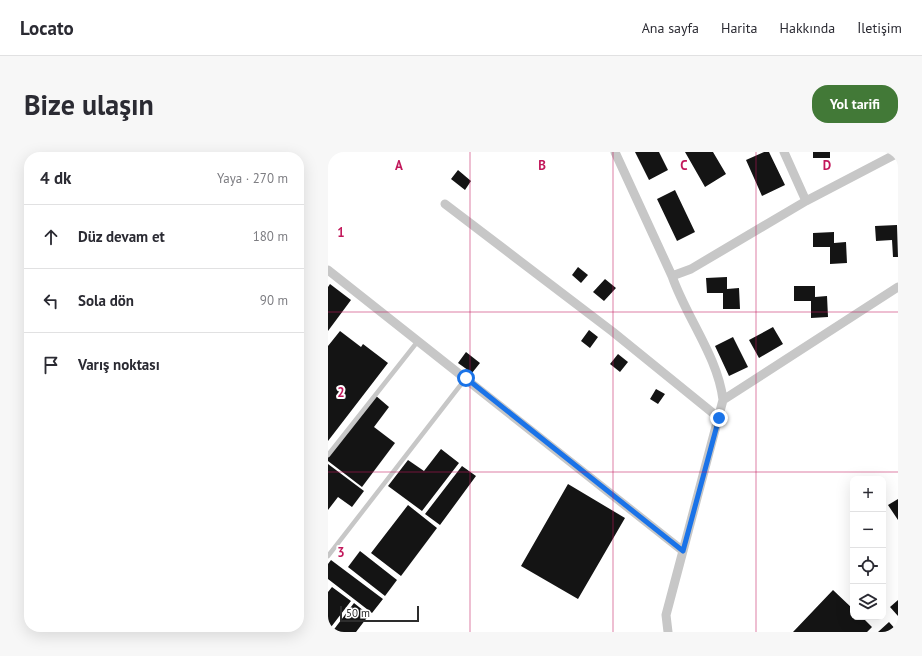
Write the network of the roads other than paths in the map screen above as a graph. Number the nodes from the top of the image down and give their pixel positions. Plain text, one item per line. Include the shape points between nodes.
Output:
1 (615, 152) edge
2 (784, 152) edge
3 (898, 153) edge
4 (806, 202) junction
5 (445, 204) dead end
6 (328, 270) edge
7 (672, 276) junction
8 (898, 287) edge
9 (418, 341) junction
10 (466, 378) junction
11 (723, 400) junction
12 (719, 418) junction
13 (328, 455) edge
14 (683, 551) junction
15 (328, 556) edge
16 (668, 632) edge

1 - 7 street
2 - 4 street
3 - 4 street
4 - 7 street via 691,269
5 - 12 street via 613,332
6 - 9 street
7 - 11 street via 713,365 722,387
8 - 11 street
9 - 10 street
9 - 13 lane
10 - 14 street
10 - 15 lane
11 - 12 street
12 - 14 street
14 - 16 street via 666,615

